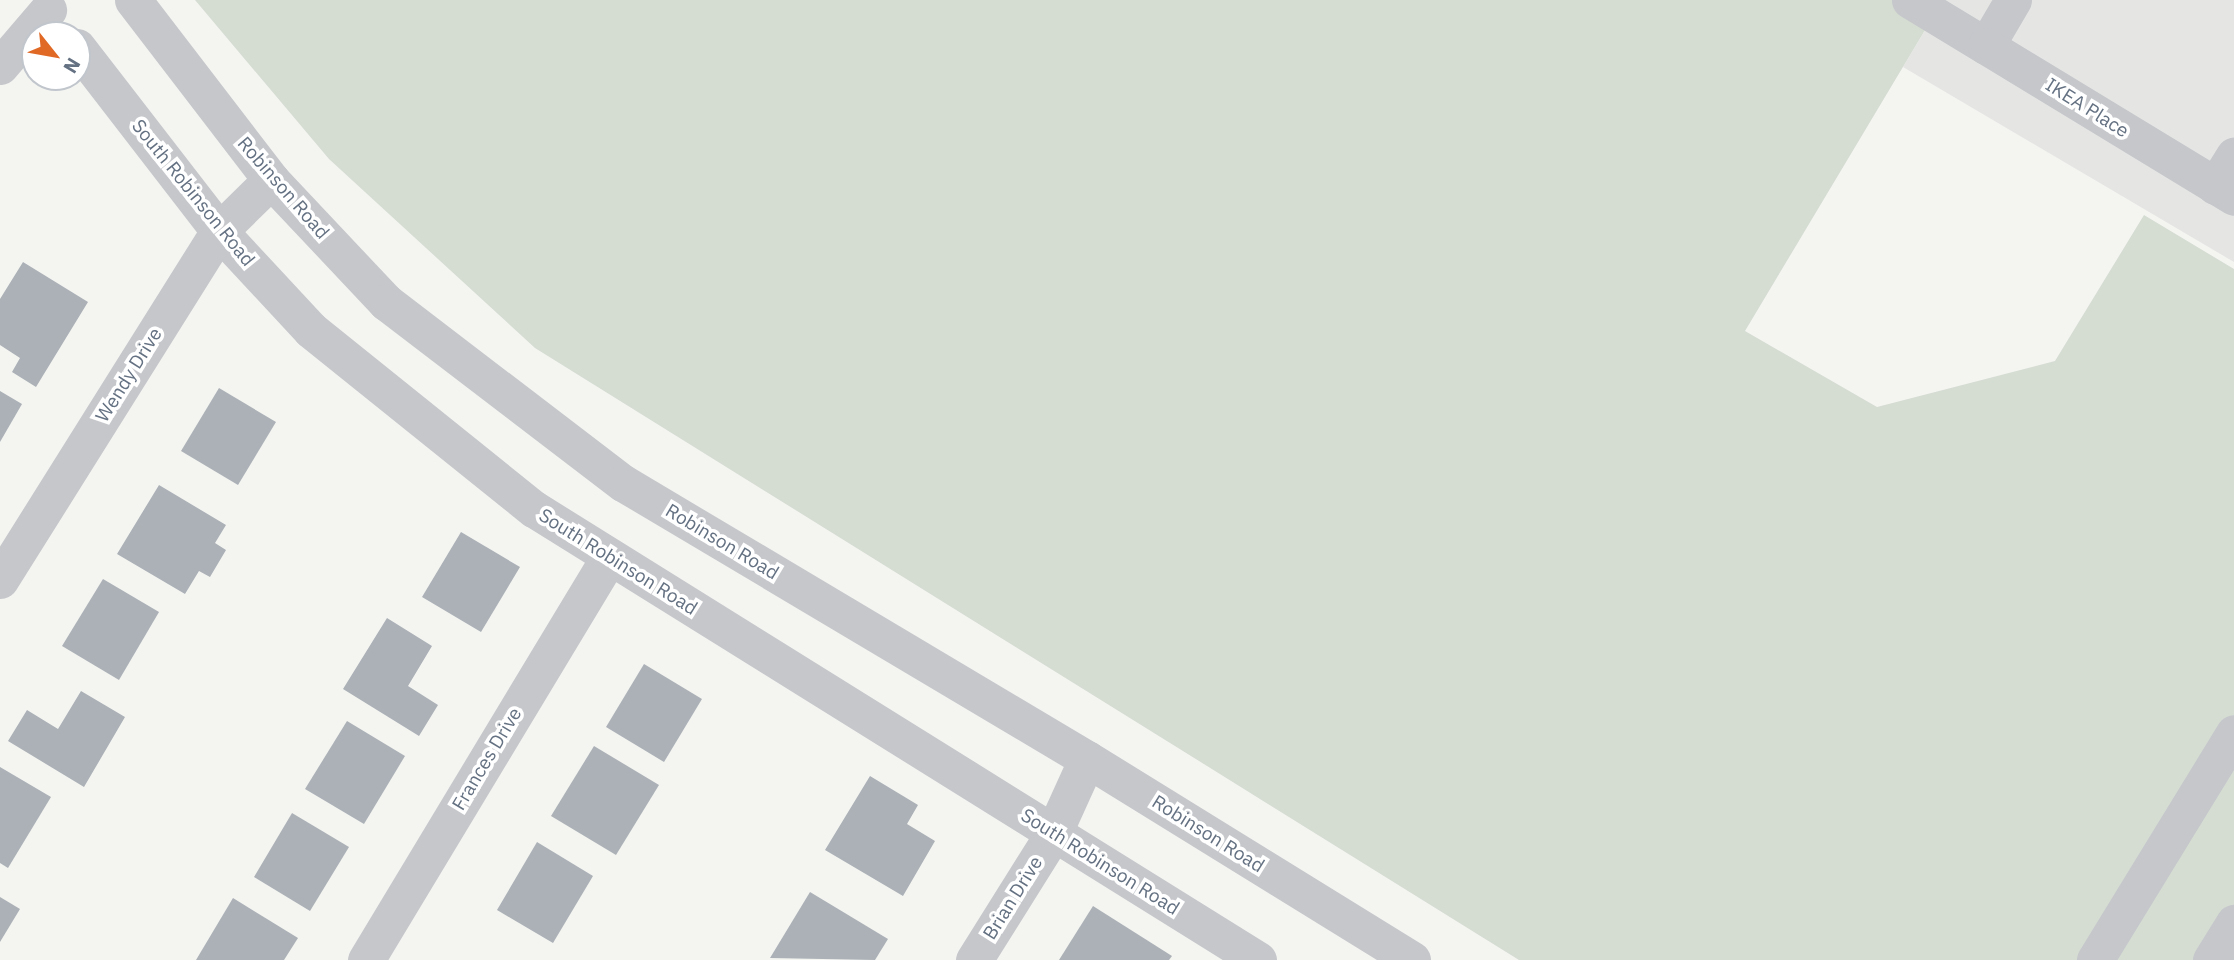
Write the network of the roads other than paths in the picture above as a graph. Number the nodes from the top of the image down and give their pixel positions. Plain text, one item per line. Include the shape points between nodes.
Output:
1 (134, 0) edge
2 (1910, 0) edge
3 (2013, 0) edge
4 (52, 15) edge
5 (1986, 46) junction
6 (91, 65) edge
7 (0, 66) edge
8 (2234, 155) edge
9 (271, 180) junction
10 (2225, 192) edge
11 (219, 231) junction
12 (609, 557) junction
13 (0, 580) edge
14 (2234, 733) edge
15 (1087, 760) junction
16 (1053, 834) junction
17 (2234, 923) edge
18 (366, 960) edge
19 (974, 960) edge
20 (1258, 960) edge
21 (1412, 960) edge
22 (2095, 960) edge
23 (2211, 960) edge

1 - 9 street, Robinson Road
2 - 5 street, IKEA Place
3 - 5 street
4 - 7 street via 10,49
5 - 10 street, IKEA Place
6 - 11 street, South Robinson Road
8 - 10 street
9 - 11 street, Wendy Drive
9 - 15 street, Robinson Road via 386,302 622,483
11 - 12 street, South Robinson Road via 331,346 534,509
11 - 13 street, Wendy Drive
12 - 16 street, South Robinson Road
12 - 18 street, Frances Drive
14 - 22 street
15 - 16 street, Brian Drive
15 - 21 street, Robinson Road
16 - 19 street, Brian Drive
16 - 20 street, South Robinson Road
17 - 23 street

